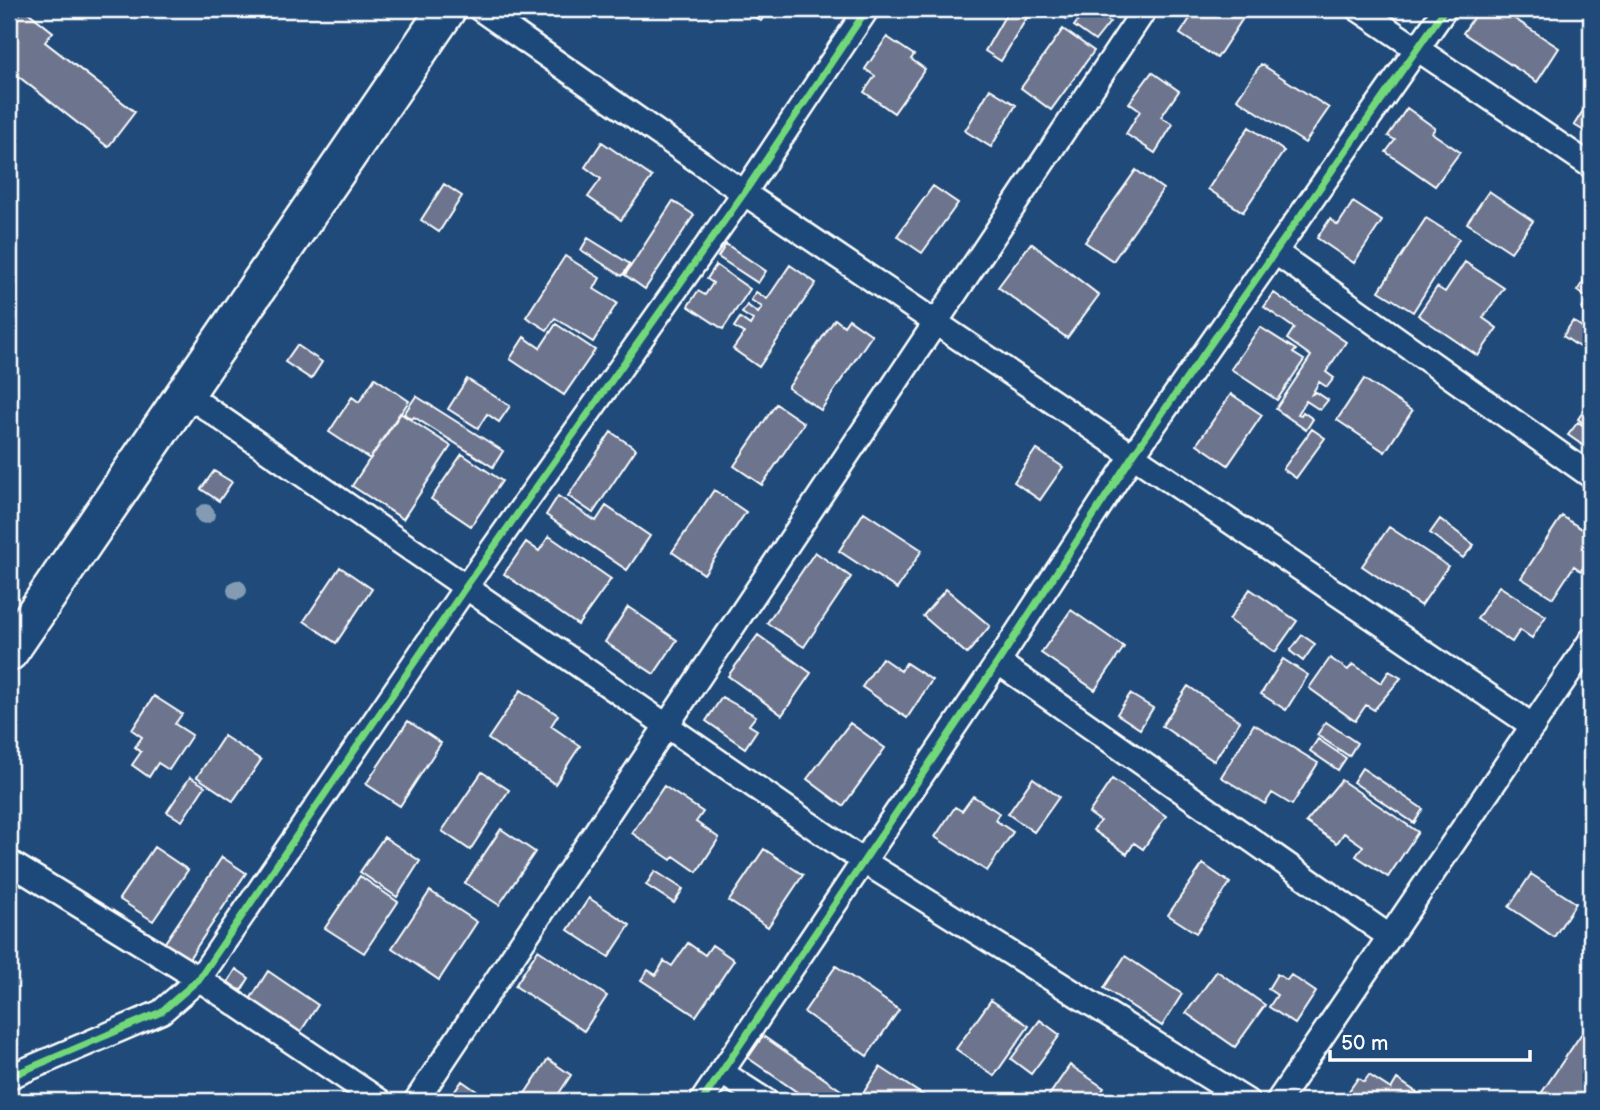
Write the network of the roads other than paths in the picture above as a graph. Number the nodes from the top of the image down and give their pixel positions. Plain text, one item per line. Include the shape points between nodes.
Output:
1 (446, 9) edge
2 (480, 9) edge
3 (867, 9) edge
4 (1144, 9) edge
5 (1358, 9) edge
6 (1446, 9) edge
7 (1418, 48) junction
8 (1591, 166) edge
9 (744, 193) junction
10 (1275, 252) junction
11 (935, 320) junction
12 (183, 392) junction
13 (1133, 455) junction
14 (1591, 476) edge
15 (465, 588) junction
16 (1591, 640) edge
17 (9, 652) edge
18 (999, 662) junction
19 (668, 724) junction
20 (1533, 726) junction
21 (863, 861) junction
22 (9, 862) edge
23 (1390, 937) junction
24 (199, 979) junction
25 (721, 1072) junction
26 (9, 1077) edge
27 (380, 1101) edge
28 (416, 1101) edge
29 (702, 1101) edge
30 (766, 1101) edge
31 (1247, 1101) edge
32 (1278, 1101) edge

1 - 12 main road
2 - 9 street
3 - 9 street
4 - 11 street
5 - 7 street
6 - 7 street
7 - 8 street
7 - 10 street
9 - 11 street
9 - 15 street
10 - 13 street
10 - 14 street
11 - 13 street
11 - 19 street
12 - 15 street
12 - 17 main road
13 - 18 street
13 - 20 street
15 - 19 street
15 - 24 street
16 - 20 street
18 - 21 street
18 - 23 street
19 - 21 street
19 - 28 street
20 - 23 street
21 - 25 street
21 - 31 street
22 - 24 street
23 - 32 street
24 - 26 street via 161,1012
24 - 27 street
25 - 29 street
25 - 30 street

